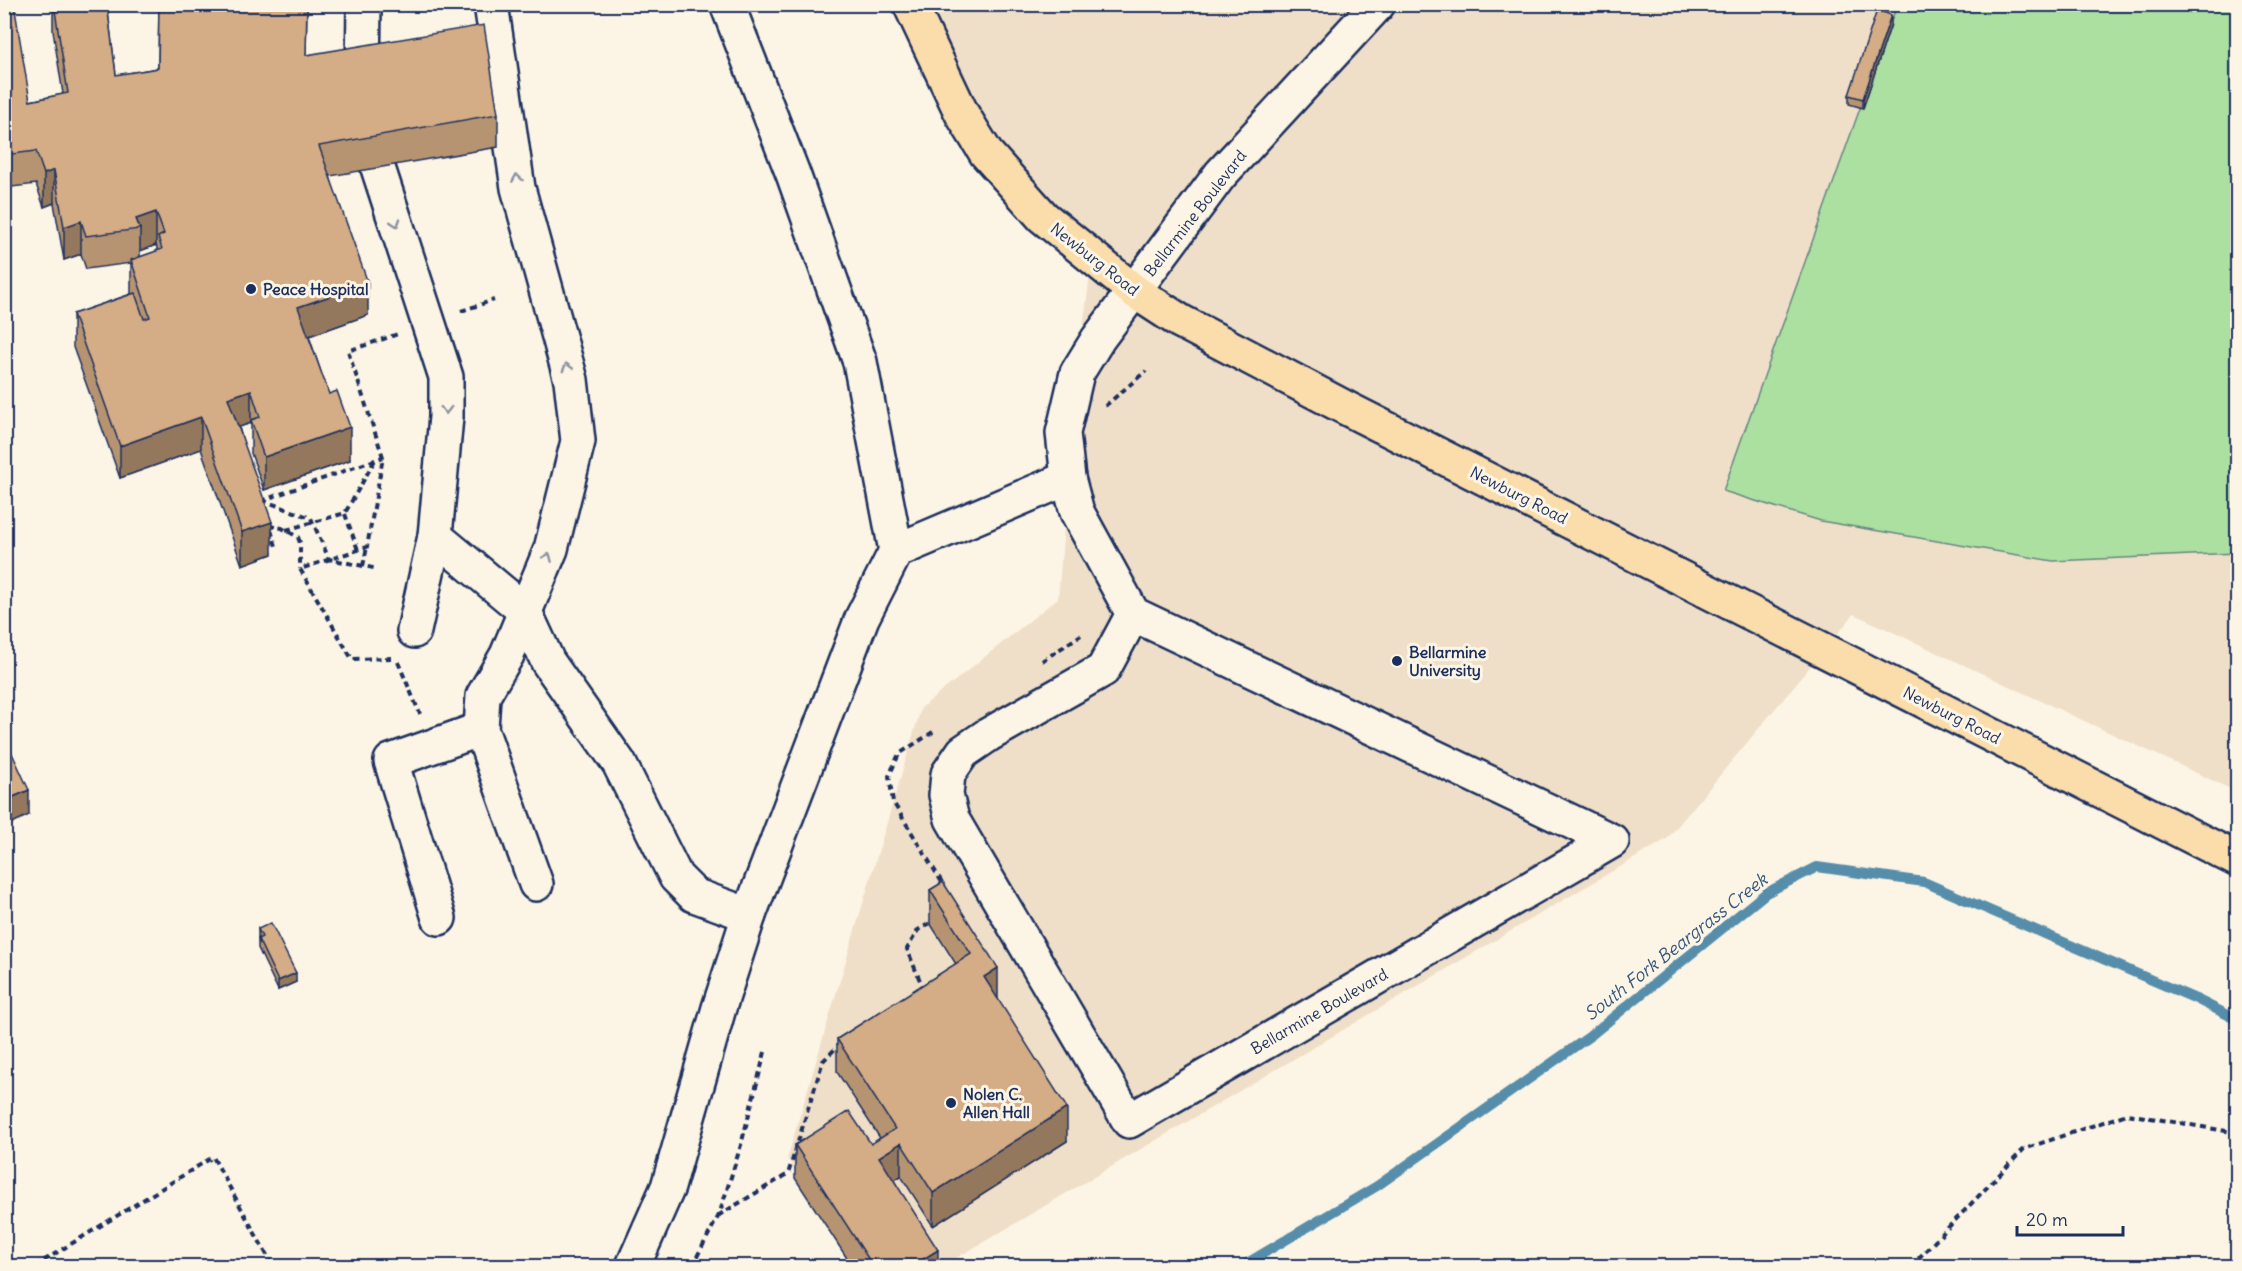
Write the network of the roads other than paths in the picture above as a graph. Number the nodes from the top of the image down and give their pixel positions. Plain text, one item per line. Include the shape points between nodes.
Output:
1 (364, 4) edge
2 (491, 4) edge
3 (727, 4) edge
4 (910, 4) edge
5 (1377, 4) edge
6 (363, 78) edge
7 (378, 168) edge
8 (1134, 291) junction
9 (1068, 478) junction
10 (435, 536) junction
11 (896, 551) junction
12 (524, 610) junction
13 (1133, 614) junction
14 (414, 631) dead end
15 (481, 729) junction
16 (2238, 860) edge
17 (536, 884) dead end
18 (749, 915) junction
19 (439, 918) dead end
20 (633, 1266) edge

1 - 6 street
12 -> 2 street via 551,549 578,441 571,380 518,188
3 - 11 street via 860,362
4 - 8 main road, Newburg Road via 962,114 986,153 1043,217
5 - 8 street, Bellarmine Boulevard via 1221,175
7 -> 10 street via 446,377
8 - 9 street, Bellarmine Boulevard via 1077,373 1063,433
8 - 16 main road, Newburg Road via 1180,321 1346,408
9 - 11 street
9 - 13 street, Bellarmine Boulevard via 1077,512
10 - 12 street
10 - 14 street
11 - 18 street via 862,618
12 - 15 street via 507,655 483,696
12 - 18 street via 548,662 619,763 676,877 694,895
13 - 13 street, Bellarmine Boulevard via 1559,816 1612,841 1129,1121 952,819 946,795 948,774 963,752 1102,670
15 - 17 street
15 - 19 street via 391,761
18 - 20 street via 668,1187

